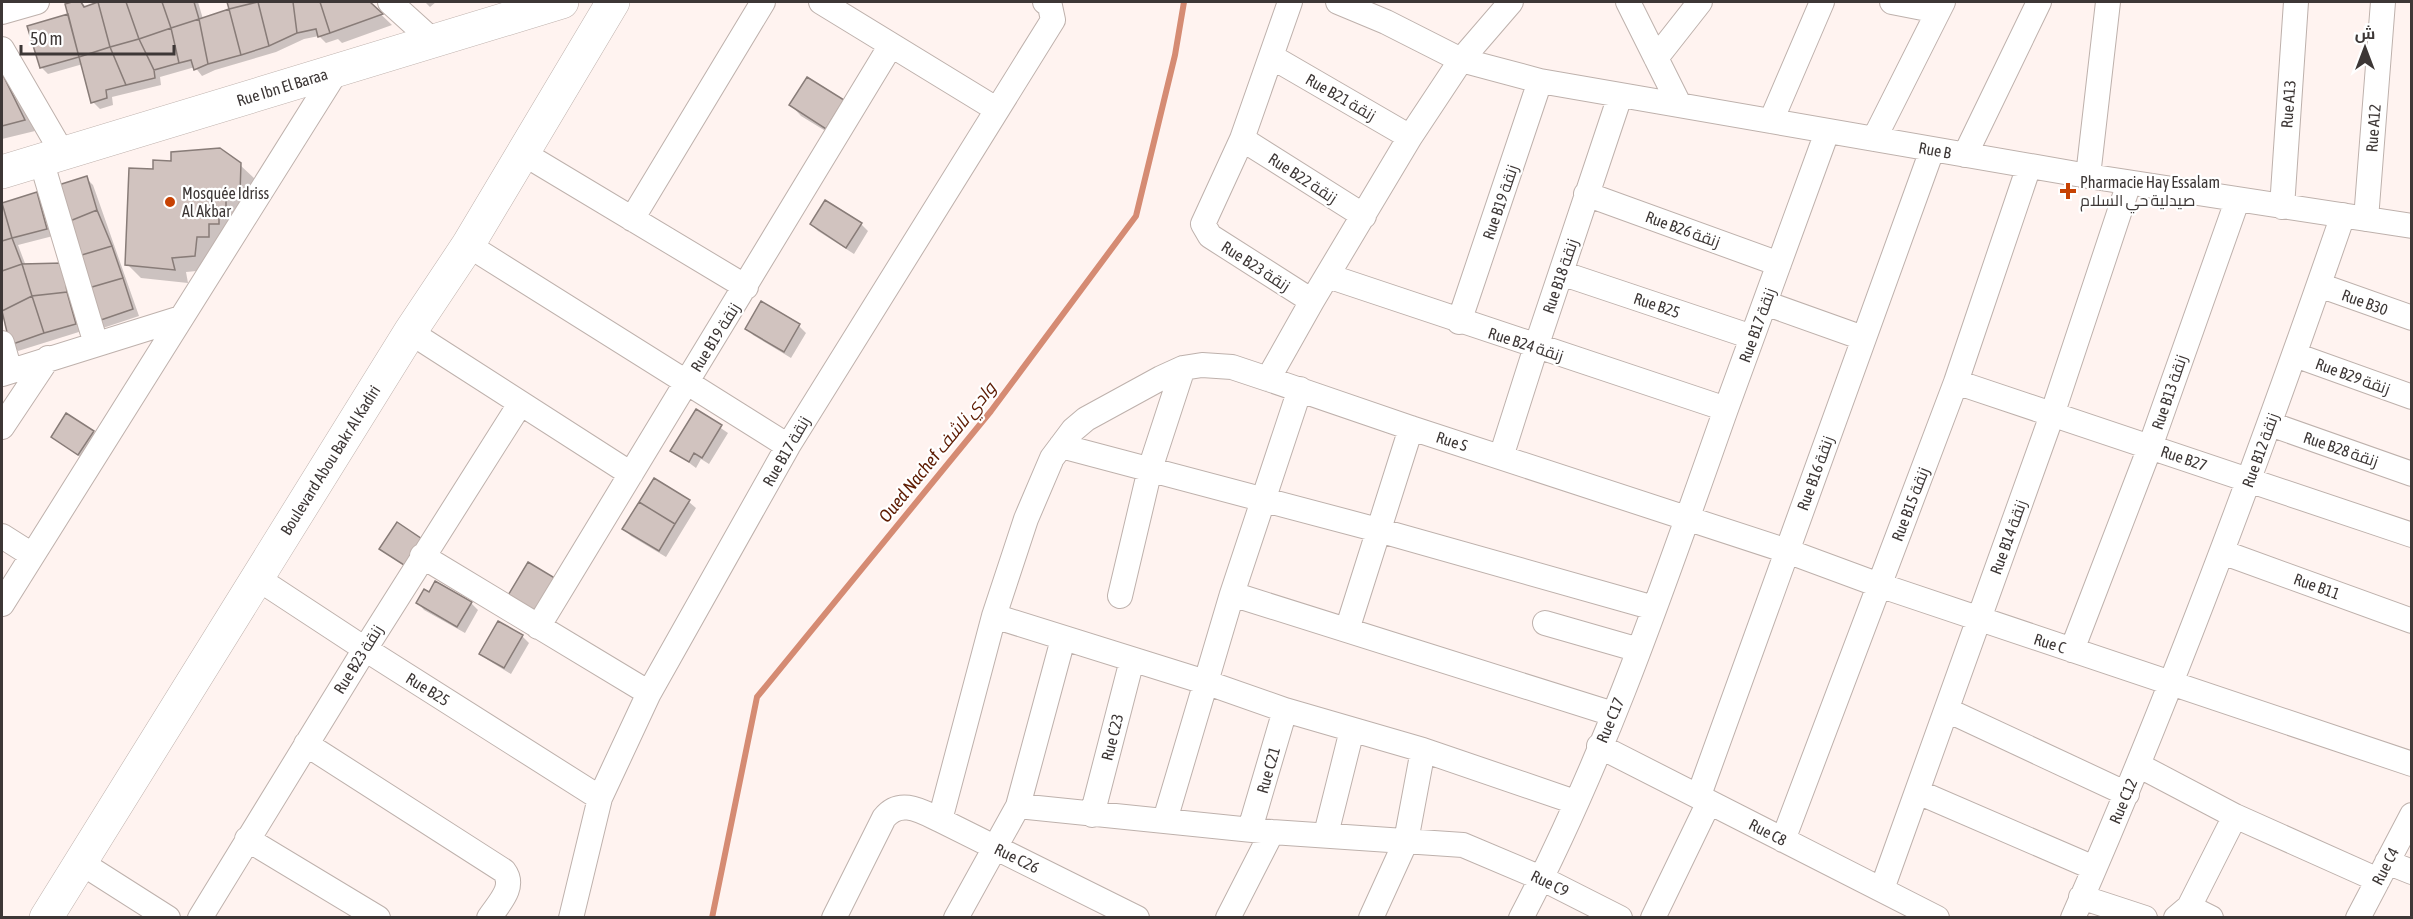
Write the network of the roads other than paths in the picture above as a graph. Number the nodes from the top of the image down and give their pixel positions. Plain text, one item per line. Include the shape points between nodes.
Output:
1 (37, 2) edge
2 (390, 2) edge
3 (562, 2) edge
4 (613, 2) edge
5 (763, 2) edge
6 (821, 2) edge
7 (1290, 2) edge
8 (1338, 2) edge
9 (1511, 2) edge
10 (1628, 2) edge
11 (1700, 2) edge
12 (1822, 2) edge
13 (1892, 2) edge
14 (2039, 2) edge
15 (2108, 2) edge
16 (2296, 2) edge
17 (2383, 2) edge
18 (1048, 6) edge
19 (1940, 6) edge
20 (2, 12) edge
21 (1391, 12) edge
22 (433, 40) junction
23 (891, 45) junction
24 (2, 49) edge
25 (1272, 57) junction
26 (1656, 58) junction
27 (1461, 60) junction
28 (337, 70) junction
29 (1540, 81) junction
30 (1620, 96) junction
31 (1679, 105) junction
32 (996, 109) junction
33 (1771, 121) junction
34 (1827, 132) junction
35 (1410, 137) junction
36 (1242, 139) junction
37 (1874, 139) junction
38 (1932, 150) junction
39 (521, 152) junction
40 (1965, 155) junction
41 (52, 157) junction
42 (2029, 166) junction
43 (2, 172) edge
44 (2088, 176) junction
45 (2129, 183) junction
46 (1586, 194) junction
47 (2237, 201) junction
48 (2282, 207) junction
49 (1364, 216) junction
50 (2354, 217) junction
51 (632, 219) junction
52 (2412, 226) edge
53 (468, 245) junction
54 (1779, 264) junction
55 (1561, 273) junction
56 (1328, 276) junction
57 (2319, 285) junction
58 (746, 286) junction
59 (1311, 301) junction
60 (1765, 303) junction
61 (181, 318) junction
62 (2412, 318) edge
63 (1460, 322) junction
64 (410, 332) junction
65 (1752, 337) junction
66 (1863, 338) junction
67 (2, 343) edge
68 (96, 344) junction
69 (1536, 347) junction
70 (2295, 355) junction
71 (48, 358) junction
72 (1183, 368) junction
73 (6, 373) edge
74 (1268, 379) junction
75 (688, 382) junction
76 (1956, 382) junction
77 (1300, 389) junction
78 (2412, 397) edge
79 (520, 404) junction
80 (1726, 410) junction
81 (2052, 414) junction
82 (2270, 424) junction
83 (2, 427) edge
84 (1411, 428) junction
85 (788, 446) junction
86 (1061, 446) junction
87 (2150, 447) junction
88 (1501, 457) junction
89 (1150, 469) junction
90 (631, 474) junction
91 (2412, 474) edge
92 (2249, 480) junction
93 (1264, 500) junction
94 (1689, 519) junction
95 (1378, 530) junction
96 (2412, 535) edge
97 (2, 536) edge
98 (1787, 551) junction
99 (2222, 552) junction
100 (32, 555) junction
101 (423, 556) junction
102 (257, 578) junction
103 (1879, 585) junction
104 (1232, 594) junction
105 (1120, 596) dead end
106 (2, 604) edge
107 (1654, 608) junction
108 (994, 616) junction
109 (1979, 619) junction
110 (2412, 621) edge
111 (1545, 623) dead end
112 (538, 627) junction
113 (1347, 630) junction
114 (1063, 639) junction
115 (365, 649) junction
116 (1639, 650) junction
117 (2072, 650) junction
118 (1132, 660) junction
119 (1205, 682) junction
120 (2172, 684) junction
121 (649, 693) junction
122 (1285, 710) junction
123 (1947, 710) junction
124 (1613, 714) junction
125 (1352, 730) junction
126 (306, 744) junction
127 (1599, 746) junction
128 (1423, 750) junction
129 (2412, 764) edge
130 (2138, 765) junction
131 (1918, 792) junction
132 (2127, 794) junction
133 (600, 798) junction
134 (1704, 799) junction
135 (1575, 802) junction
136 (1018, 806) junction
137 (1092, 814) junction
138 (2412, 815) edge
139 (2235, 816) junction
140 (940, 820) junction
141 (1165, 820) junction
142 (1261, 831) junction
143 (1326, 834) junction
144 (247, 839) junction
145 (1783, 840) junction
146 (1406, 841) junction
147 (995, 847) junction
148 (80, 862) junction
149 (2094, 868) junction
150 (2382, 871) junction
151 (2412, 872) edge
152 (1541, 878) junction
153 (1882, 889) junction
154 (2077, 908) edge
155 (2182, 912) edge
156 (46, 918) edge
157 (168, 918) edge
158 (200, 918) edge
159 (378, 918) edge
160 (489, 918) edge
161 (571, 918) edge
162 (834, 918) edge
163 (956, 918) edge
164 (1137, 918) edge
165 (1228, 918) edge
166 (1371, 918) edge
167 (1521, 918) edge
168 (1620, 918) edge
169 (1653, 918) edge
170 (1937, 918) edge
171 (2145, 918) edge
172 (2211, 918) edge
173 (2358, 918) edge

1 - 20 street
2 - 22 street
3 - 22 main road, Rue Ibn El Baraa
4 - 39 main road, Boulevard Abou Bakr Al Kadiri
5 - 51 street
6 - 23 street
7 - 25 street
8 - 21 street, Rue B
9 - 27 street
10 - 26 street
11 - 26 street
12 - 33 street
13 - 19 street
14 - 40 street
15 - 44 street
16 - 48 street, Rue A13
17 - 50 street, Rue A12
18 - 32 street, Rue B17 زنقة via 1053,20
19 - 37 street
21 - 27 street, Rue B
22 - 28 main road, Rue Ibn El Baraa
23 - 32 street
23 - 58 street, Rue B19 زنقة
24 - 41 street
25 - 35 street, Rue B21 زنقة
25 - 36 street
26 - 31 street
27 - 29 street, Rue B
27 - 35 street
28 - 41 main road, Rue Ibn El Baraa
28 - 61 street
29 - 30 street, Rue B
29 - 63 street, Rue B19 زنقة
30 - 31 street, Rue B
30 - 46 street, Rue B18 زنقة
31 - 33 street, Rue B
32 - 85 street, Rue B17 زنقة
33 - 34 street, Rue B
34 - 37 street, Rue B
34 - 54 street, Rue B17 زنقة
35 - 49 street
36 - 49 street, Rue B22 زنقة
36 - 59 street, Rue B23 زنقة via 1204,227 1210,236
37 - 38 street, Rue B
38 - 40 street, Rue B
38 - 66 street, Rue B16 زنقة
39 - 51 street
39 - 53 main road, Boulevard Abou Bakr Al Kadiri
40 - 42 street, Rue B
41 - 43 main road, Rue Ibn El Baraa
41 - 68 street
42 - 44 street, Rue B
42 - 76 street, Rue B15 زنقة
44 - 45 street, Rue B
45 - 47 street, Rue B
45 - 81 street, Rue B14 زنقة
46 - 54 street, Rue B26 زنقة
46 - 55 street, Rue B18 زنقة
47 - 48 street, Rue B
47 - 87 street, Rue B13 زنقة
48 - 50 street, Rue B
49 - 56 street
50 - 52 street, Rue B
50 - 57 street, Rue B12 زنقة
51 - 58 street
53 - 64 main road, Boulevard Abou Bakr Al Kadiri
53 - 75 street
54 - 60 street, Rue B17 زنقة
55 - 65 street, Rue B25
55 - 69 street, Rue B18 زنقة
56 - 59 street
56 - 63 street, Rue B24 زنقة
57 - 62 street, Rue B30
57 - 70 street, Rue B12 زنقة
58 - 75 street, Rue B19 زنقة
59 - 74 street
60 - 65 street, Rue B17 زنقة
60 - 66 street
61 - 68 street
61 - 100 street
63 - 69 street, Rue B24 زنقة
64 - 79 street
64 - 102 main road, Boulevard Abou Bakr Al Kadiri
65 - 80 street, Rue B17 زنقة
66 - 98 street, Rue B16 زنقة
67 - 73 street
68 - 71 street
69 - 80 street, Rue B24 زنقة
69 - 88 street, Rue B18 زنقة
70 - 78 street, Rue B29 زنقة
70 - 82 street, Rue B12 زنقة
71 - 73 street
71 - 83 street
72 - 74 street, Rue S via 1214,365
72 - 86 street via 1086,419
72 - 89 street
74 - 77 street, Rue S
75 - 85 street
75 - 90 street, Rue B19 زنقة
76 - 81 street, Rue B27
76 - 103 street, Rue B15 زنقة
77 - 84 street, Rue S
77 - 93 street
79 - 90 street
79 - 101 street, Rue B23 زنقة
80 - 94 street, Rue B17 زنقة
81 - 87 street, Rue B27
81 - 109 street, Rue B14 زنقة
82 - 91 street, Rue B28 زنقة
82 - 92 street, Rue B12 زنقة
84 - 88 street, Rue S
84 - 95 street
85 - 121 street, Rue B17 زنقة
86 - 89 street
86 - 108 street via 1026,519
87 - 92 street, Rue B27
87 - 117 street, Rue B13 زنقة
88 - 94 street, Rue S
89 - 93 street
89 - 105 street
90 - 112 street, Rue B19 زنقة
92 - 96 street, Rue B27
92 - 99 street, Rue B12 زنقة
93 - 95 street
93 - 104 street
94 - 98 street, Rue C
94 - 107 street, Rue C17
95 - 107 street
95 - 113 street
97 - 100 street
98 - 103 street, Rue C
98 - 134 street, Rue B16 زنقة
99 - 110 street, Rue B11
99 - 120 street, Rue B12 زنقة
100 - 106 street
101 - 112 street
101 - 115 street, Rue B23 زنقة
102 - 115 street, Rue B25
102 - 148 main road, Boulevard Abou Bakr Al Kadiri
103 - 109 street, Rue C
103 - 145 street, Rue B15 زنقة
104 - 113 street
104 - 119 street
107 - 116 street, Rue C17
108 - 114 street
108 - 140 street
109 - 117 street, Rue C
109 - 123 street, Rue B14 زنقة
111 - 116 street
112 - 121 street
113 - 124 street
114 - 118 street
114 - 136 street
115 - 126 street, Rue B23 زنقة
115 - 133 street, Rue B25
116 - 124 street, Rue C17
117 - 120 street, Rue C
118 - 119 street
118 - 137 street, Rue C23
119 - 122 street
119 - 141 street
120 - 129 street, Rue C
120 - 130 street, Rue C12
121 - 133 street, Rue B17 زنقة
122 - 125 street
122 - 142 street, Rue C21
123 - 131 street, Rue B14 زنقة
123 - 132 street
124 - 127 street, Rue C17
125 - 128 street
125 - 143 street
126 - 144 street, Rue B23 زنقة
126 - 160 street via 504,871 509,887
127 - 134 street, Rue C8
127 - 135 street, Rue C17
128 - 135 street
128 - 146 street
130 - 132 street, Rue C12
130 - 139 street
131 - 149 street
131 - 153 street, Rue B14 زنقة
132 - 149 street, Rue C12
133 - 161 street, Rue B17 زنقة
134 - 145 street, Rue C8
134 - 169 street, Rue B16 زنقة
135 - 152 street, Rue C17
136 - 137 street, Rue C9
136 - 147 street
137 - 141 street, Rue C9
138 - 150 street, Rue C4
139 - 150 street
139 - 155 street
140 - 147 street, Rue C26
140 - 162 street, Rue C26 via 912,807 894,809 884,818
141 - 142 street, Rue C9
142 - 143 street, Rue C9
142 - 165 street, Rue C21
143 - 146 street, Rue C9
144 - 158 street, Rue B23 زنقة
144 - 159 street
145 - 153 street, Rue C8
146 - 152 street, Rue C9 via 1463,845
146 - 166 street
147 - 163 street
147 - 164 street, Rue C26
148 - 156 main road, Boulevard Abou Bakr Al Kadiri
148 - 157 street
149 - 154 street, Rue C12
150 - 151 street
150 - 173 street, Rue C4
152 - 167 street, Rue C17
152 - 168 street, Rue C9
153 - 170 street, Rue C8
154 - 171 street
155 - 172 street

